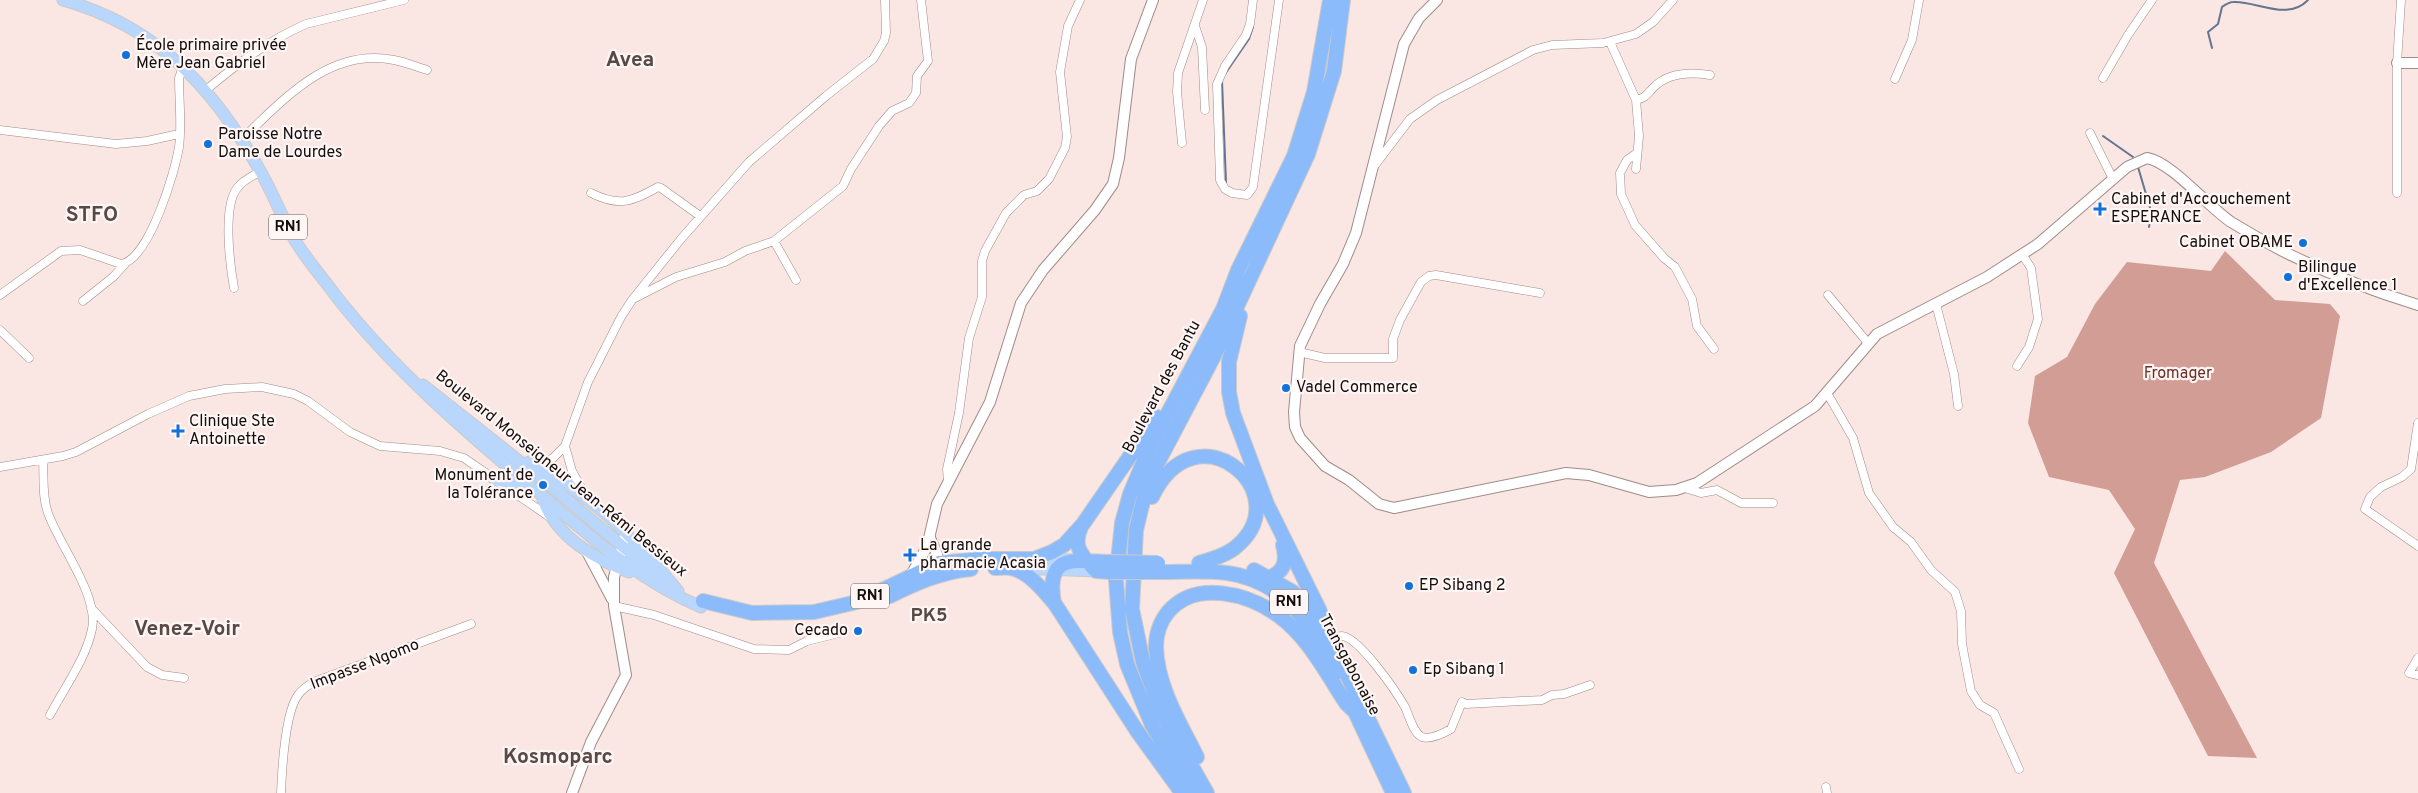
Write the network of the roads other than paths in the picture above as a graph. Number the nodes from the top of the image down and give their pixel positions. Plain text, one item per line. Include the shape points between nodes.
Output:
1 (63, 0) edge
2 (404, 0) edge
3 (885, 0) edge
4 (922, 0) edge
5 (1080, 0) edge
6 (1153, 0) edge
7 (1203, 0) edge
8 (1253, 0) edge
9 (1278, 0) edge
10 (1330, 0) edge
11 (1343, 0) edge
12 (1673, 0) edge
13 (1919, 0) edge
14 (2152, 0) edge
15 (2401, 0) edge
16 (1437, 1) edge
17 (1195, 26) junction
18 (1610, 42) junction
19 (2397, 63) junction
20 (2418, 63) edge
21 (183, 67) junction
22 (427, 70) dead end
23 (1710, 75) dead end
24 (2103, 78) dead end
25 (1895, 79) dead end
26 (206, 90) junction
27 (1636, 100) junction
28 (1205, 110) dead end
29 (0, 130) edge
30 (2090, 133) dead end
31 (179, 134) junction
32 (242, 139) junction
33 (1182, 143) dead end
34 (1636, 153) junction
35 (1372, 169) junction
36 (1636, 169) dead end
37 (261, 171) junction
38 (2112, 179) junction
39 (591, 193) dead end
40 (2397, 193) dead end
41 (700, 216) junction
42 (774, 240) junction
43 (2022, 254) junction
44 (125, 264) junction
45 (796, 280) dead end
46 (234, 288) dead end
47 (1540, 292) dead end
48 (0, 295) edge
49 (1828, 295) dead end
50 (1241, 297) junction
51 (632, 300) junction
52 (83, 301) dead end
53 (1936, 304) junction
54 (2418, 305) edge
55 (1217, 321) junction
56 (0, 330) edge
57 (1868, 343) junction
58 (1714, 349) dead end
59 (1298, 352) junction
60 (29, 358) dead end
61 (2017, 366) dead end
62 (409, 375) junction
63 (1827, 392) junction
64 (1958, 406) dead end
65 (2418, 423) edge
66 (565, 446) junction
67 (505, 451) junction
68 (43, 460) junction
69 (533, 464) junction
70 (0, 467) edge
71 (494, 479) junction
72 (948, 482) junction
73 (1685, 488) junction
74 (576, 489) junction
75 (557, 491) junction
76 (541, 492) junction
77 (586, 496) junction
78 (1773, 503) dead end
79 (554, 520) junction
80 (1083, 524) junction
81 (1276, 525) junction
82 (626, 532) junction
83 (930, 538) junction
84 (2418, 546) edge
85 (623, 547) junction
86 (585, 549) junction
87 (1133, 552) junction
88 (1034, 559) junction
89 (1070, 560) junction
90 (617, 563) junction
91 (1199, 563) junction
92 (1101, 566) junction
93 (1158, 567) junction
94 (1011, 568) junction
95 (940, 569) junction
96 (1057, 569) junction
97 (1221, 572) junction
98 (911, 574) junction
99 (1271, 577) junction
100 (678, 590) junction
101 (614, 604) junction
102 (702, 604) junction
103 (1055, 604) junction
104 (91, 608) junction
105 (471, 624) dead end
106 (843, 632) dead end
107 (1330, 638) junction
108 (2418, 658) edge
109 (2418, 675) edge
110 (184, 678) dead end
111 (1590, 685) dead end
112 (1354, 710) junction
113 (50, 714) dead end
114 (2019, 769) dead end
115 (281, 793) edge
116 (572, 793) edge
117 (1182, 793) edge
118 (1192, 793) edge
119 (1207, 793) edge
120 (1216, 793) edge
121 (1393, 793) edge
122 (1404, 793) edge

1 - 21 main road, Boulevard Monseigneur Jean-Rémi Bessieux / RN1 via 88,8 142,35
2 - 26 street via 306,24 251,54
3 - 41 street via 886,33 873,59 749,162
4 - 42 street via 928,61 917,76 916,93 909,103 892,111 880,126 843,186
5 - 72 street via 1068,26 1060,72 1068,137 1065,148 1049,180 1038,191 1024,195 1006,213 982,261 982,297 969,338 959,413 947,469
6 - 72 street via 1131,59 1113,184 1042,270 1021,303 987,408
7 - 17 street
8 - 9 street via 1246,35 1217,84 1220,180 1224,189 1243,195 1253,187
10 - 55 highway, Boulevard des Bantu via 1314,92 1296,151
11 - 50 highway, Boulevard des Bantu via 1334,71 1317,130 1286,205
12 - 18 street via 1645,29
13 - 25 street via 1912,40
14 - 24 street
15 - 19 street
16 - 35 street via 1419,18 1404,44
17 - 28 street via 1202,47
17 - 33 street via 1185,48 1177,82
18 - 27 street
18 - 35 street via 1552,45 1533,50 1446,95 1410,119
19 - 20 street
19 - 40 street
21 - 26 main road, Boulevard Monseigneur Jean-Rémi Bessieux / RN1
21 - 31 street via 179,78
22 - 32 street via 383,59 361,59 332,66 312,78
23 - 27 street via 1677,76 1654,87 1647,97
26 - 32 main road, Boulevard Monseigneur Jean-Rémi Bessieux / RN1
27 - 34 street via 1639,136
29 - 31 street via 116,144
30 - 38 street
31 - 44 street via 178,154 159,214 141,248
32 - 37 main road, Boulevard Monseigneur Jean-Rémi Bessieux / RN1
34 - 36 street
34 - 58 street via 1627,160 1620,173 1621,194 1635,225 1675,267 1692,298 1697,326
35 - 59 street via 1350,249
37 - 46 street via 239,185 232,202 229,226
37 - 62 main road, Boulevard Monseigneur Jean-Rémi Bessieux / RN1 via 294,238 338,298
38 - 43 street
38 - 54 street via 2139,160 2153,160 2244,229 2326,271
39 - 41 street via 615,201 634,200 658,187
41 - 51 street
42 - 45 street
42 - 51 street via 725,262 676,277
43 - 53 street
43 - 61 street via 2031,268 2038,319 2029,347
44 - 48 street via 80,250 62,250
44 - 52 street
47 - 59 street via 1429,276 1421,282 1397,327 1393,358 1325,358
49 - 57 street
50 - 81 highway via 1229,362 1231,405
50 - 87 highway, Boulevard des Bantu via 1150,482 1138,518
51 - 66 street via 588,382
53 - 57 street via 1891,325
53 - 64 street via 1954,374
55 - 80 highway via 1159,414
55 - 118 highway, Boulevard des Bantu via 1148,451 1130,494 1120,539 1116,580 1120,632 1127,664 1152,725
56 - 60 street
57 - 63 street
59 - 73 street via 1294,412 1300,438 1320,461 1384,506 1400,508 1566,474 1589,475 1649,492
62 - 67 main road, Boulevard Monseigneur Jean-Rémi Bessieux / RN1
62 - 76 main road, Boulevard Monseigneur Jean-Rémi Bessieux / RN1 via 432,401
63 - 73 street via 1796,420 1752,445 1710,477
63 - 114 street via 1853,438 1869,493 1893,527 1911,542 1931,570 1955,592 1961,610 1962,644 1971,691 1980,705 1994,713
65 - 84 street via 2411,469 2370,497 2365,509
66 - 69 street via 552,458
66 - 77 street via 572,471
67 - 69 main road
67 - 75 main road, Boulevard Monseigneur Jean-Rémi Bessieux / RN1
68 - 70 street
68 - 71 street via 76,452 189,396 262,387 301,398 368,442 451,453
68 - 104 street via 48,515 75,566
69 - 74 main road
71 - 76 main road
71 - 79 street
72 - 83 street via 934,512
73 - 78 street via 1701,493 1717,490 1742,503
74 - 75 main road
74 - 77 main road
75 - 76 main road
75 - 85 main road, Boulevard Monseigneur Jean-Rémi Bessieux / RN1
76 - 79 main road
76 - 90 main road, Boulevard Monseigneur Jean-Rémi Bessieux / RN1
77 - 82 main road
79 - 86 main road
80 - 88 highway via 1058,549
80 - 92 highway via 1077,544
81 - 99 highway via 1285,562 1279,573
81 - 107 highway via 1320,609
82 - 85 street
82 - 100 main road
83 - 95 street
83 - 98 street
85 - 90 street
85 - 100 main road, Boulevard Monseigneur Jean-Rémi Bessieux / RN1
86 - 90 main road
86 - 101 street
87 - 91 highway via 1163,477 1186,460 1213,457 1230,462 1244,474 1254,493 1255,514 1248,533 1236,548
87 - 119 highway, Boulevard des Bantu via 1132,609 1142,662 1161,712
88 - 89 main road, Boulevard Monseigneur Jean-Rémi Bessieux / RN1
88 - 95 highway, Boulevard Monseigneur Jean-Rémi Bessieux / RN1 via 982,559
89 - 92 highway, RN1
89 - 96 highway
90 - 101 street
90 - 102 main road, Boulevard Monseigneur Jean-Rémi Bessieux / RN1 via 677,596
91 - 93 highway, Transgabonaise / RN1
91 - 99 highway, Transgabonaise / RN1 via 1239,566
92 - 93 highway, RN1, bridge
92 - 96 main road, Boulevard Monseigneur Jean-Rémi Bessieux / RN1
93 - 97 highway, Transgabonaise / RN1
94 - 95 highway, Boulevard Monseigneur Jean-Rémi Bessieux / RN1
94 - 96 main road, Boulevard Monseigneur Jean-Rémi Bessieux / RN1
94 - 103 highway via 1036,584
95 - 98 highway, Boulevard Monseigneur Jean-Rémi Bessieux / RN1
95 - 102 highway, Boulevard Monseigneur Jean-Rémi Bessieux / RN1 via 853,610 815,619 752,619
96 - 103 highway via 1051,586
97 - 99 highway via 1261,579
97 - 112 highway, Transgabonaise / RN1 via 1262,583 1294,607 1320,642
98 - 102 highway, Boulevard Monseigneur Jean-Rémi Bessieux / RN1 via 857,602 814,612 752,613
99 - 107 highway, Transgabonaise / RN1 via 1304,602
100 - 102 main road, Boulevard Monseigneur Jean-Rémi Bessieux / RN1
101 - 106 street via 754,648 789,650 807,641
101 - 116 street via 626,675 591,742
103 - 117 highway via 1137,731
104 - 110 street via 147,667 162,675
104 - 113 street via 89,640
105 - 115 street, Impasse Ngomo via 305,687 292,711
107 - 111 street via 1348,637 1356,644 1391,686 1415,729 1423,737 1429,738 1451,729 1462,702 1503,704 1542,700
107 - 122 highway, Transgabonaise / RN1
108 - 109 street via 2409,673
112 - 120 highway via 1304,640 1279,616 1233,595 1195,594 1183,599 1160,624 1157,658 1164,686
112 - 121 highway, Transgabonaise / RN1

